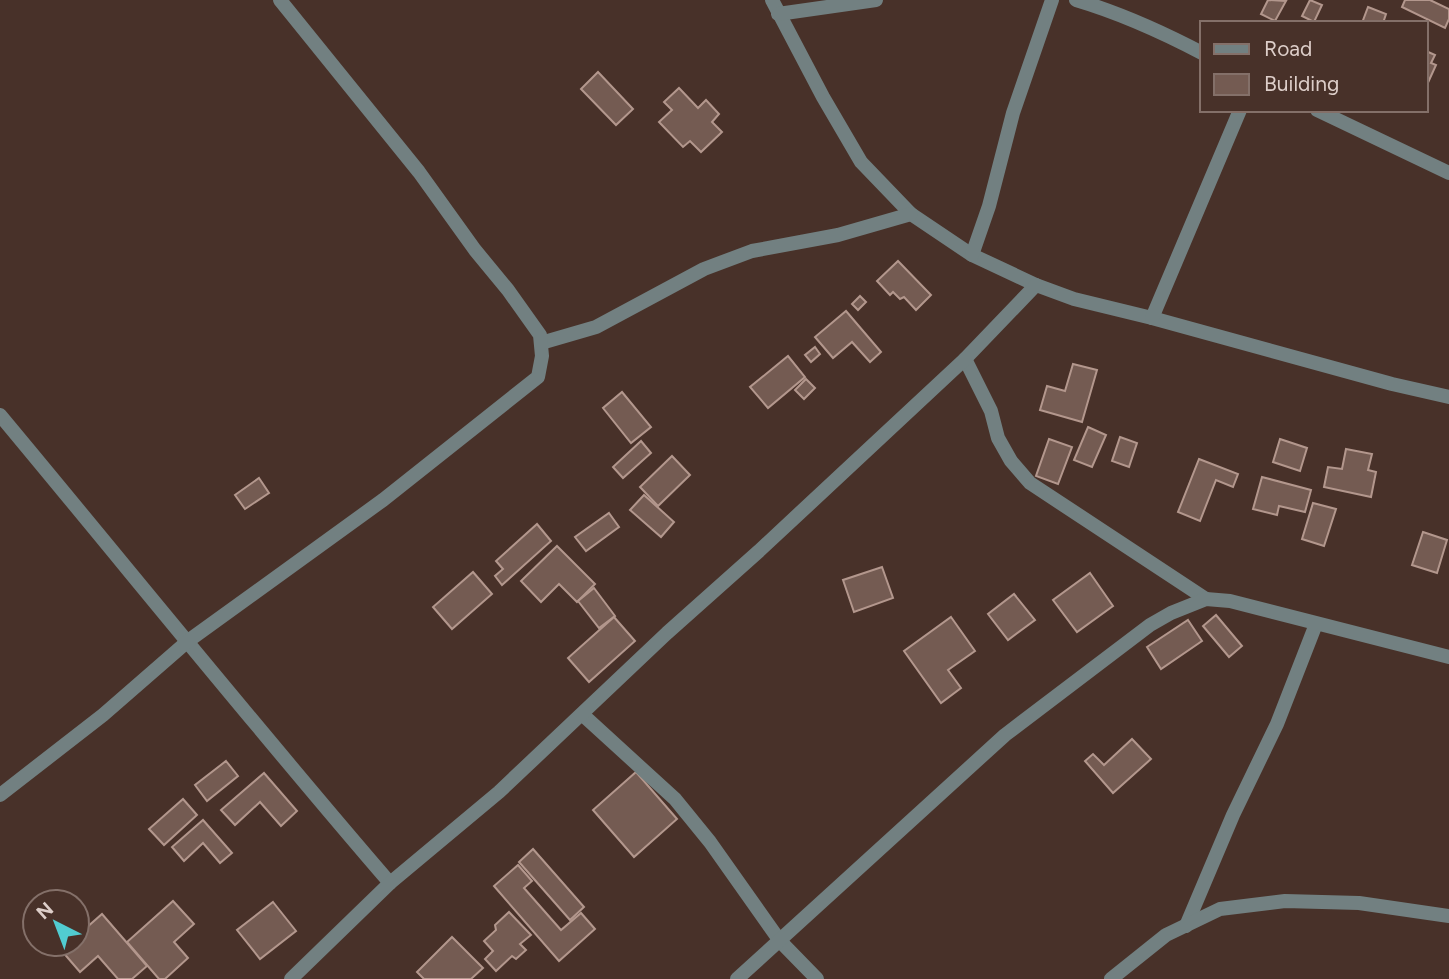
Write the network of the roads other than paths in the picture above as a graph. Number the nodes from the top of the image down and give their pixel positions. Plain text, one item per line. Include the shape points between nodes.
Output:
1 (280, 0) edge
2 (876, 0) edge
3 (1052, 0) edge
4 (1076, 0) edge
5 (775, 7) edge
6 (1200, 51) edge
7 (1239, 112) edge
8 (1321, 112) edge
9 (1449, 173) edge
10 (911, 215) junction
11 (972, 255) junction
12 (1036, 285) junction
13 (1152, 317) junction
14 (541, 343) junction
15 (965, 359) junction
16 (1449, 397) edge
17 (0, 415) edge
18 (1206, 599) junction
19 (1316, 624) junction
20 (188, 641) junction
21 (1449, 657) edge
22 (583, 715) junction
23 (0, 795) edge
24 (390, 883) junction
25 (1449, 916) edge
26 (1186, 926) junction
27 (780, 941) junction
28 (292, 979) edge
29 (737, 979) edge
30 (817, 979) edge
31 (1111, 979) edge

1 - 14 street via 419,172 516,301
2 - 5 street
3 - 11 street
4 - 6 street
5 - 10 street via 861,162
7 - 13 street
8 - 9 street
10 - 11 street
10 - 14 street via 752,251 704,269 596,327
11 - 12 street
12 - 13 street
12 - 15 street
13 - 16 street
14 - 20 street via 538,376 383,500
15 - 18 street via 1010,461 1030,483
15 - 22 street
17 - 20 street
18 - 19 street
18 - 27 street via 1150,625 1005,735
19 - 21 street
19 - 26 street via 1277,724
20 - 23 street
20 - 24 street
22 - 24 street
22 - 27 street via 675,799
24 - 28 street
25 - 26 street via 1359,903 1285,901 1220,909
26 - 31 street via 1166,935
27 - 29 street
27 - 30 street

